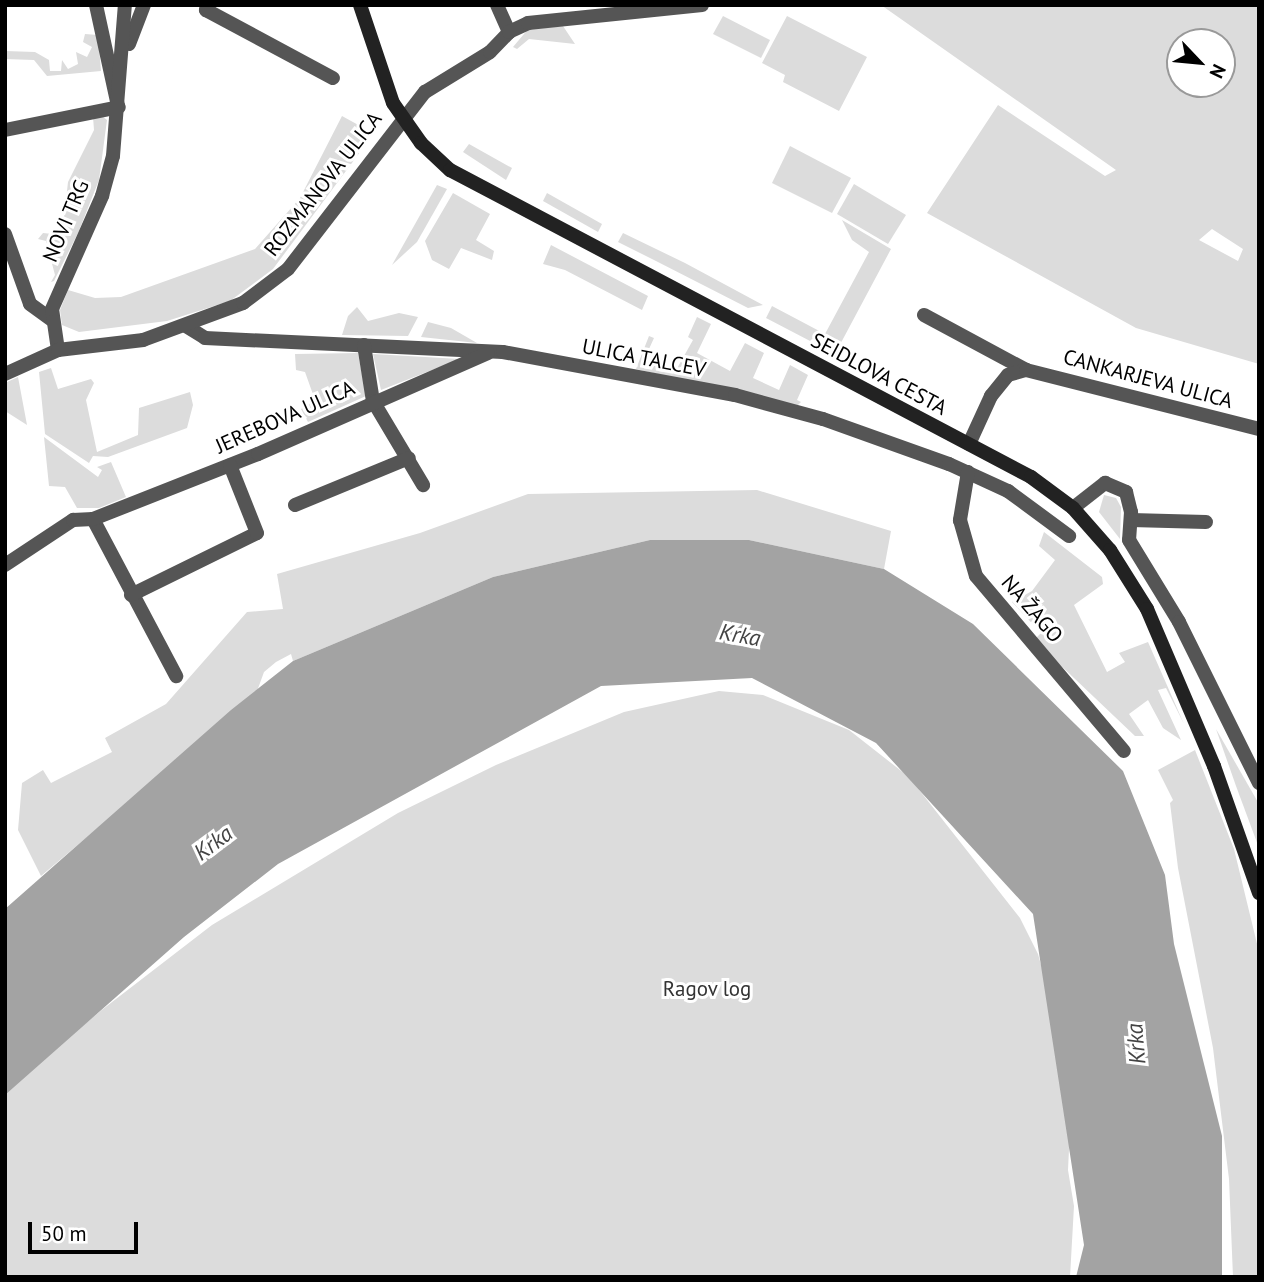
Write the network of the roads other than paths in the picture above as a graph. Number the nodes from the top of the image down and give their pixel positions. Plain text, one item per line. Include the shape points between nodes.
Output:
1 (96, 5) edge
2 (125, 5) edge
3 (144, 5) edge
4 (209, 5) edge
5 (360, 5) edge
6 (497, 5) edge
7 (702, 5) edge
8 (509, 32) junction
9 (122, 65) junction
10 (333, 78) dead end
11 (119, 107) junction
12 (401, 117) junction
13 (5, 130) edge
14 (5, 234) edge
15 (924, 315) dead end
16 (51, 319) junction
17 (186, 326) junction
18 (364, 345) junction
19 (58, 350) junction
20 (492, 351) junction
21 (1026, 370) junction
22 (5, 374) edge
23 (373, 401) junction
24 (1259, 429) edge
25 (969, 444) junction
26 (409, 458) junction
27 (230, 466) junction
28 (968, 472) junction
29 (423, 485) dead end
30 (295, 505) dead end
31 (1073, 508) junction
32 (93, 519) junction
33 (1131, 520) junction
34 (1206, 522) dead end
35 (1069, 536) dead end
36 (5, 565) edge
37 (131, 595) junction
38 (176, 676) dead end
39 (1124, 751) dead end
40 (1259, 783) edge
41 (1259, 894) edge

1 - 11 street
2 - 9 street
3 - 9 street
4 - 10 street via 206,10
5 - 12 street, SEIDLOVA CESTA via 383,80
6 - 8 street
7 - 8 street via 528,23
8 - 12 street, ROZMANOVA ULICA via 490,52 425,92
9 - 11 street, NOVI TRG
11 - 13 street
11 - 16 street, NOVI TRG via 102,196
12 - 17 street, ROZMANOVA ULICA via 288,269 243,303
12 - 25 street, SEIDLOVA CESTA via 428,150 479,187
14 - 16 street via 30,304
15 - 21 street, CANKARJEVA ULICA
16 - 19 street
17 - 18 street, ULICA TALCEV via 205,338
17 - 19 street, ROZMANOVA ULICA via 143,340
18 - 20 street, ULICA TALCEV
18 - 23 street
19 - 22 street, ROZMANOVA ULICA
20 - 23 street, JEREBOVA ULICA
20 - 28 street, ULICA TALCEV via 735,395 823,419
21 - 24 street, CANKARJEVA ULICA
21 - 25 street via 1008,375 991,396
23 - 26 street
23 - 27 street, JEREBOVA ULICA
25 - 31 street, SEIDLOVA CESTA via 1031,477
26 - 29 street
26 - 30 street
27 - 32 street, JEREBOVA ULICA
27 - 37 street via 257,533
28 - 35 street, ULICA TALCEV via 1008,491
28 - 39 street, NA ŽAGO via 961,527 976,576
31 - 33 street via 1098,486 1114,484 1126,492
31 - 41 street, SEIDLOVA CESTA via 1110,550 1147,609 1214,766
32 - 36 street, JEREBOVA ULICA via 73,520
32 - 37 street
33 - 34 street
33 - 40 street via 1132,545 1180,622
37 - 38 street

